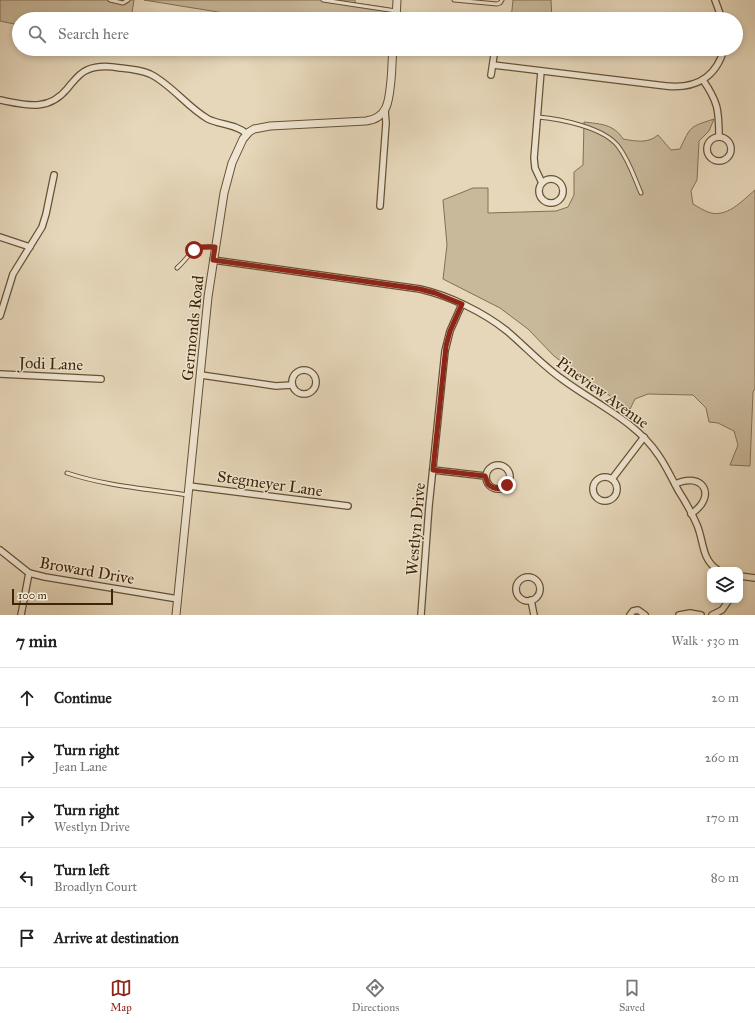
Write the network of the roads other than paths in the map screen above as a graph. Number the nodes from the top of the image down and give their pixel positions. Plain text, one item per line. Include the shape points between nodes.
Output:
1 (110, 0) edge
2 (128, 0) edge
3 (323, 0) edge
4 (397, 0) edge
5 (454, 0) edge
6 (502, 0) edge
7 (715, 0) edge
8 (396, 11) joint
9 (719, 12) edge
10 (392, 56) edge
11 (494, 56) edge
12 (721, 56) edge
13 (493, 65) junction
14 (541, 71) junction
15 (491, 75) dead end
16 (703, 80) junction
17 (0, 100) edge
18 (385, 110) junction
19 (537, 117) junction
20 (247, 134) junction
21 (719, 137) junction
22 (54, 175) dead end
23 (542, 182) junction
24 (641, 193) dead end
25 (380, 206) dead end
26 (0, 236) edge
27 (30, 247) junction
28 (215, 247) junction
29 (213, 260) junction
30 (177, 268) dead end
31 (462, 304) junction
32 (0, 316) edge
33 (0, 374) edge
34 (201, 375) junction
35 (101, 379) dead end
36 (292, 385) junction
37 (644, 437) junction
38 (433, 470) junction
39 (67, 473) dead end
40 (485, 476) junction
41 (612, 479) junction
42 (675, 484) junction
43 (189, 486) junction
44 (188, 495) junction
45 (348, 506) dead end
46 (691, 514) junction
47 (0, 550) edge
48 (714, 567) edge
49 (29, 573) junction
50 (743, 576) edge
51 (755, 578) edge
52 (178, 599) junction
53 (531, 600) junction
54 (727, 603) edge
55 (21, 615) edge
56 (176, 615) edge
57 (421, 615) edge
58 (534, 615) edge
59 (630, 615) edge
60 (645, 615) edge
61 (679, 615) edge
62 (701, 615) edge
63 (712, 615) edge

1 - 2 lane via 123,3
3 - 8 lane
4 - 8 street
5 - 6 lane via 497,4
7 - 9 street
10 - 18 street via 389,96
11 - 13 street
12 - 16 street via 718,65
13 - 14 street
13 - 15 street
14 - 16 street via 672,87 687,86
14 - 19 street
16 - 21 street via 716,104
17 - 20 street via 29,106 44,104 62,95 84,71 112,67 149,74 207,118
18 - 20 street via 368,121 266,126
18 - 25 street
19 - 23 street via 534,163
19 - 24 lane via 569,122 610,138 624,154
20 - 28 street, Germonds Road via 237,150 228,174
21 - 21 street via 711,140 706,148 710,158 719,162 728,158 731,150 727,141
22 - 27 street via 44,220
23 - 23 street via 539,191 543,200 552,203 559,200 563,191 560,183 553,179
26 - 27 street
27 - 32 street via 8,287
28 - 29 street, Germonds Road
28 - 30 lane via 199,247
29 - 31 street, Pineview Avenue via 420,289
29 - 34 street, Germonds Road
31 - 37 street, Pineview Avenue via 502,328 555,375 626,422
31 - 38 street, Westlyn Drive via 446,346
33 - 35 street, Jodi Lane
34 - 36 street via 276,386
34 - 43 street, Germonds Road
36 - 36 street via 299,393 308,394 315,387 316,379 308,370 302,370 294,375
37 - 41 street
37 - 42 street, Pineview Avenue via 660,456
38 - 40 street
38 - 57 street, Westlyn Drive
39 - 44 lane via 89,480
40 - 40 street via 489,486 498,489 507,485 510,477 506,468 499,465 489,468
41 - 41 street via 603,477 595,482 593,491 598,499 607,501 615,496 617,488
42 - 46 street, Pineview Avenue
42 - 46 street via 691,480 703,488 704,501
43 - 44 street, Germonds Road
43 - 45 street, Stegmeyer Lane
44 - 52 street, Germonds Road
46 - 48 street, Pineview Avenue via 700,533 706,559
47 - 49 street, Broward Drive
49 - 52 street, Broward Drive via 45,578
49 - 55 street
50 - 51 street
52 - 56 street, Germonds Road
53 - 53 street via 538,595 540,585 537,580 524,577 518,582 516,591 522,600
53 - 58 street
54 - 63 street via 722,610
59 - 60 street via 635,610
61 - 62 street

